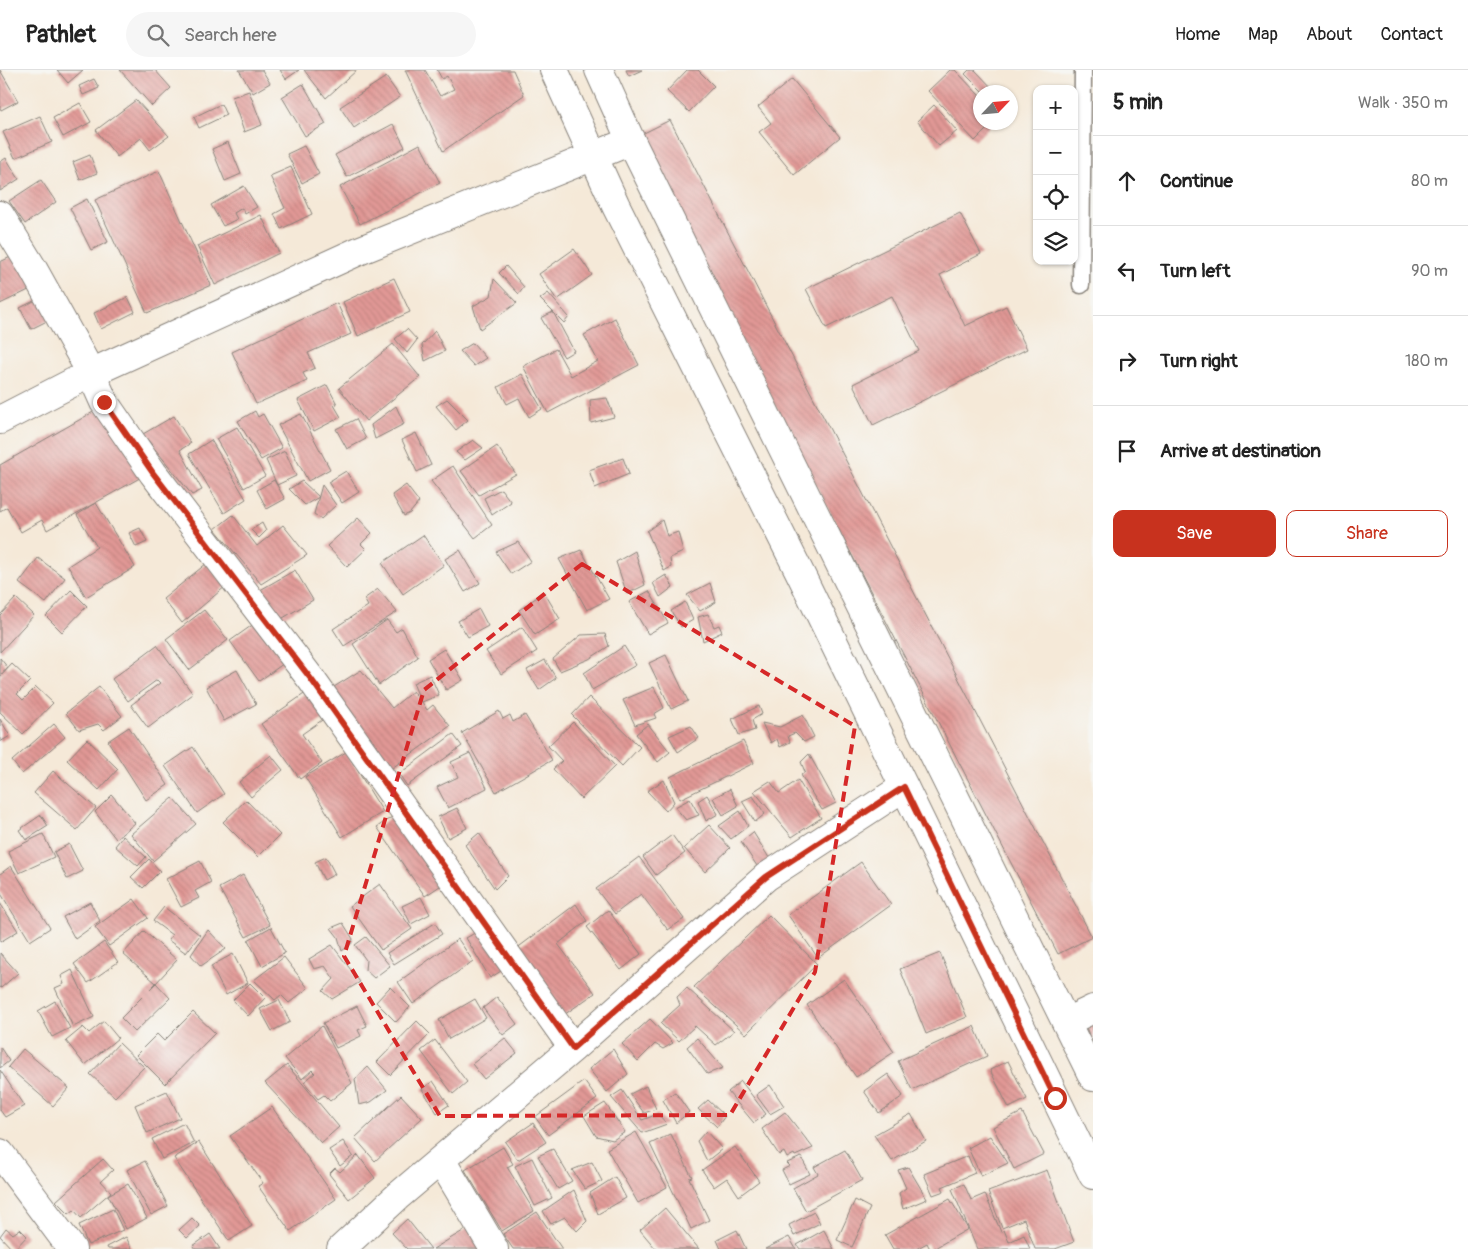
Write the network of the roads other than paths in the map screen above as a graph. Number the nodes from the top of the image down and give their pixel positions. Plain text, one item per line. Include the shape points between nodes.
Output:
1 (554, 70) edge
2 (599, 70) edge
3 (1083, 70) edge
4 (631, 141) junction
5 (594, 157) junction
6 (0, 215) edge
7 (1081, 285) dead end
8 (91, 373) junction
9 (0, 420) edge
10 (904, 787) junction
11 (1093, 1009) edge
12 (1066, 1022) junction
13 (573, 1048) junction
14 (1093, 1077) edge
15 (0, 1153) edge
16 (441, 1160) junction
17 (1093, 1175) edge
18 (72, 1249) edge
19 (341, 1249) edge
20 (494, 1249) edge

1 - 5 street
2 - 4 street
3 - 7 lane
4 - 5 street
4 - 12 street
5 - 8 street via 361,250
5 - 10 street
6 - 8 street
8 - 9 street
8 - 13 street via 104,402 153,473 311,679
10 - 13 street via 766,877
10 - 17 street
11 - 12 street
12 - 14 street
13 - 16 street
15 - 18 street
16 - 19 street
16 - 20 street

